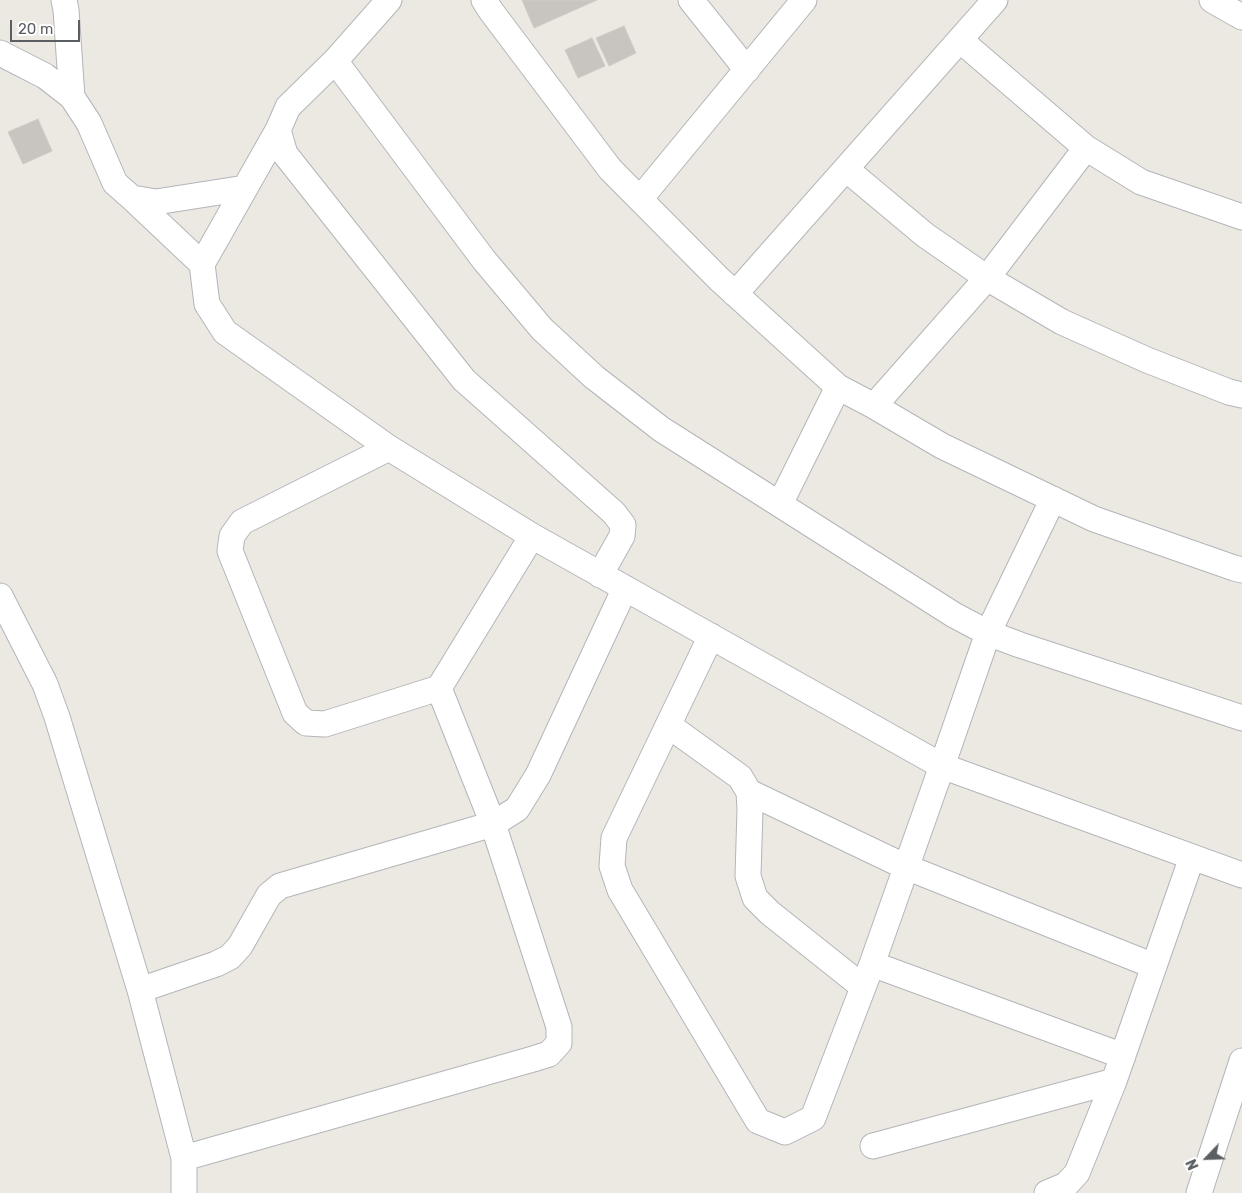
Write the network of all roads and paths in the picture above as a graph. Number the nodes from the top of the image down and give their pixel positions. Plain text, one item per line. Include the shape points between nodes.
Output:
1 (64, 0) edge
2 (389, 0) edge
3 (484, 0) edge
4 (691, 0) edge
5 (804, 0) edge
6 (995, 0) edge
7 (1212, 0) edge
8 (1242, 17) edge
9 (960, 40) junction
10 (0, 53) edge
11 (335, 61) junction
12 (747, 70) junction
13 (72, 97) junction
14 (278, 130) junction
15 (1086, 148) junction
16 (846, 169) junction
17 (245, 188) junction
18 (132, 198) junction
19 (640, 200) junction
20 (1242, 217) edge
21 (202, 264) junction
22 (987, 278) junction
23 (735, 294) junction
24 (838, 387) junction
25 (1242, 395) edge
26 (874, 406) junction
27 (389, 448) junction
28 (1053, 499) junction
29 (780, 504) junction
30 (532, 536) junction
31 (1242, 570) edge
32 (600, 575) junction
33 (625, 588) junction
34 (0, 596) edge
35 (988, 633) junction
36 (711, 636) junction
37 (439, 688) junction
38 (1242, 718) edge
39 (668, 725) junction
40 (942, 766) junction
41 (749, 792) junction
42 (493, 824) junction
43 (1192, 858) junction
44 (906, 867) junction
45 (1242, 875) edge
46 (1154, 966) junction
47 (867, 976) junction
48 (140, 990) junction
49 (1123, 1056) junction
50 (1242, 1061) edge
51 (1114, 1081) junction
52 (1236, 1097) edge
53 (873, 1146) dead end
54 (184, 1158) junction
55 (184, 1193) edge
56 (1047, 1193) edge
57 (1199, 1193) edge

1 - 13 street
2 - 11 street
3 - 19 street via 610,169
4 - 12 street
5 - 12 street
6 - 9 street
7 - 8 street
9 - 15 street
9 - 16 street
10 - 13 street via 45,76
11 - 14 street via 288,107
11 - 29 street via 484,260 542,329 594,377 661,429
12 - 19 street
13 - 18 street via 89,123 115,183
14 - 17 street
14 - 32 street via 285,154 464,380 614,514 622,525 622,536
15 - 20 street via 1141,182
15 - 22 street
16 - 22 street via 925,235
16 - 23 street
17 - 18 street via 156,202
17 - 21 street
18 - 21 street
19 - 23 street
21 - 27 street via 206,304 225,332
22 - 25 street via 1062,322 1147,360
22 - 26 street
23 - 24 street
24 - 26 street
24 - 29 street
26 - 28 street via 942,446
27 - 30 street
27 - 37 street via 242,522 232,536 230,551 294,713 306,723 325,724
28 - 31 street via 1094,519
28 - 35 street
29 - 35 street via 954,615
30 - 32 street
30 - 37 street
32 - 33 street
33 - 36 street
33 - 42 street via 538,775 517,809
34 - 48 street via 51,700
35 - 38 street
35 - 40 street
36 - 39 street
36 - 40 street
37 - 42 street
39 - 41 street via 740,777
39 - 47 street via 614,838 612,866 620,890 758,1121 785,1132 813,1118
40 - 43 street
40 - 44 street
41 - 44 street
41 - 47 street via 748,876 755,898 770,914
42 - 48 street via 280,886 269,895 230,958
42 - 54 street via 559,1027 559,1043 549,1054
43 - 45 street
43 - 46 street
44 - 46 street
44 - 47 street
46 - 49 street
47 - 49 street
48 - 54 street
49 - 51 street
50 - 52 street
51 - 53 street
51 - 56 street via 1077,1173 1066,1185
52 - 57 street
54 - 55 street

